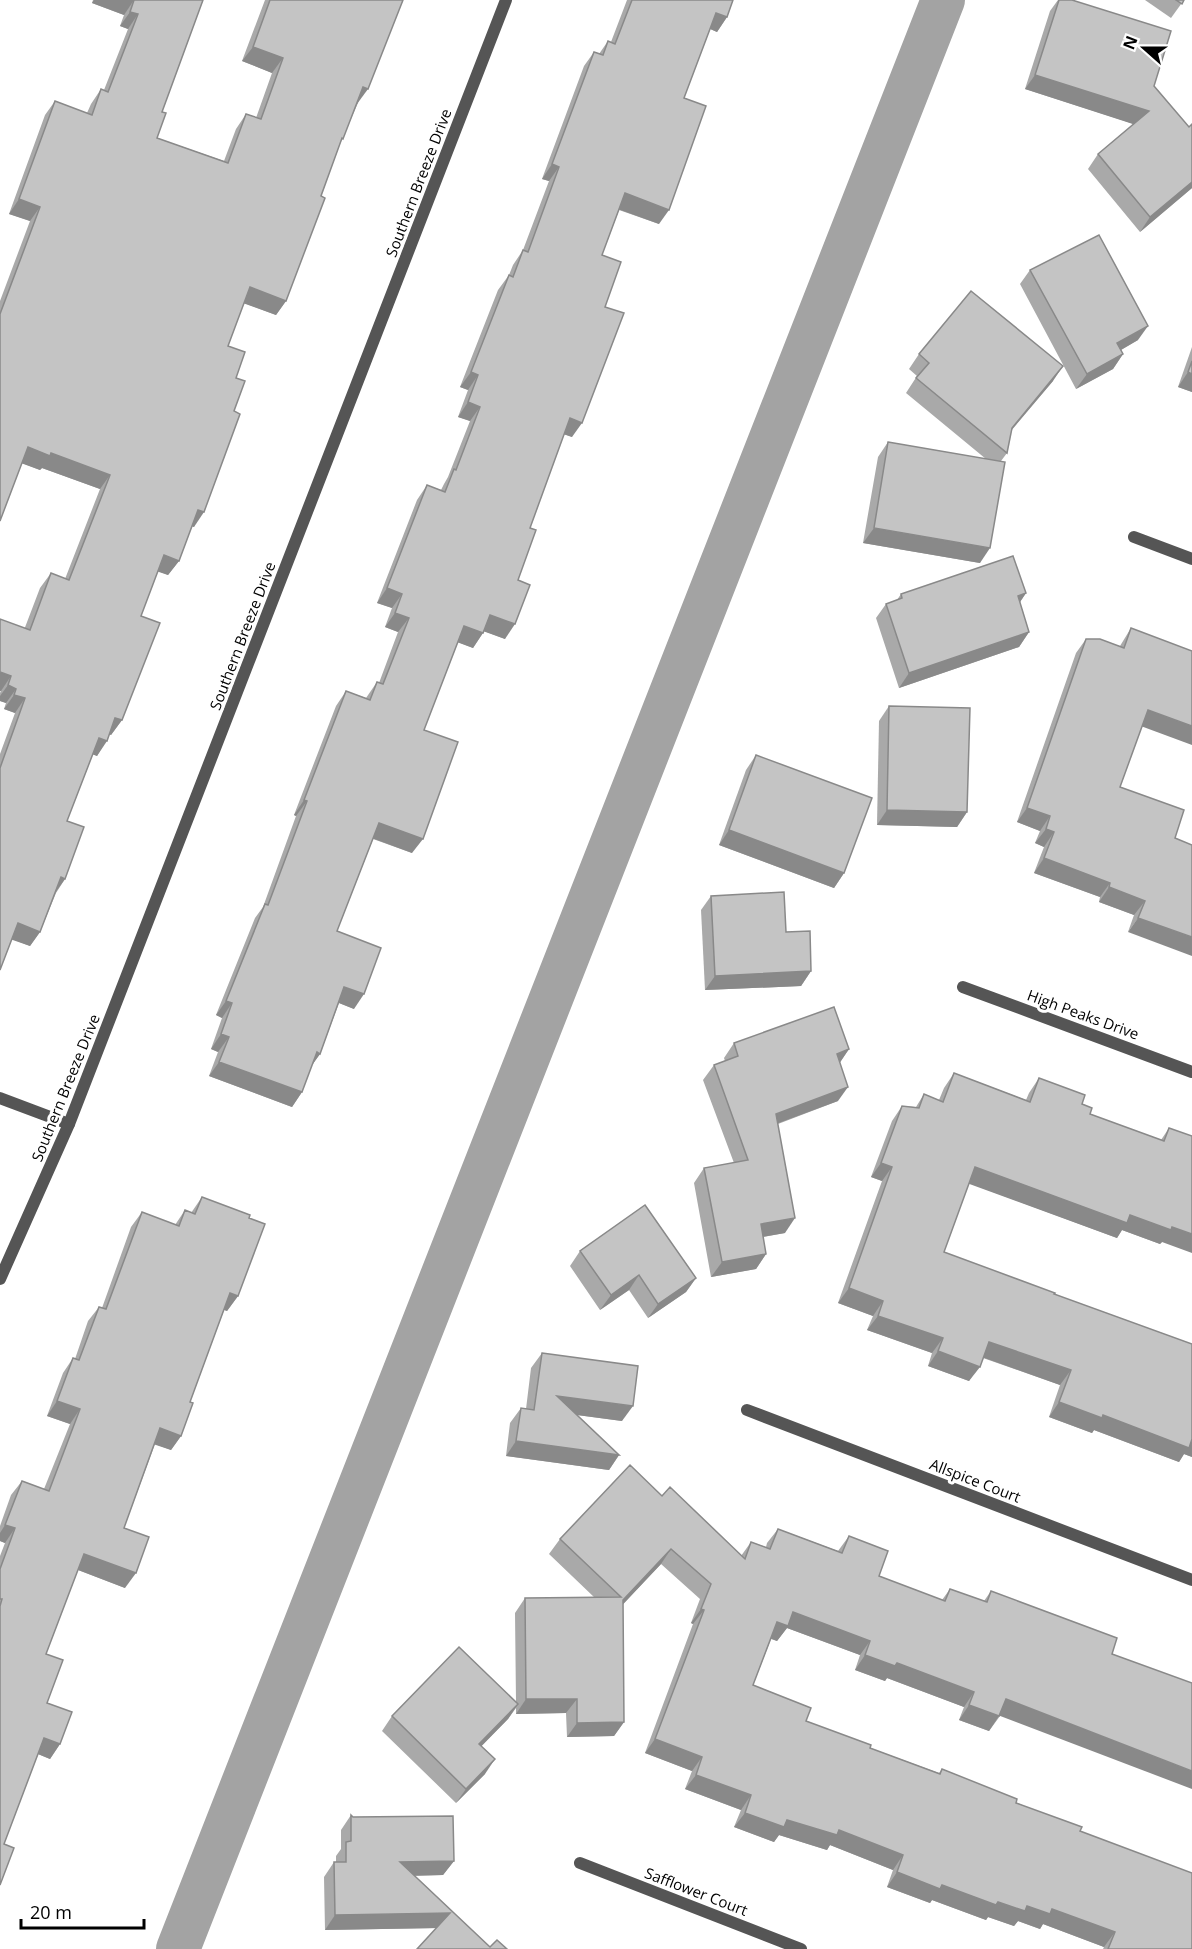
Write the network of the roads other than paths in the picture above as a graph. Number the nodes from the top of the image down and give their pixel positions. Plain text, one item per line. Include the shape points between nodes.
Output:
1 (506, 0) edge
2 (1134, 537) dead end
3 (1192, 559) edge
4 (963, 987) dead end
5 (1192, 1072) edge
6 (0, 1098) edge
7 (69, 1124) junction
8 (0, 1279) edge
9 (747, 1410) dead end
10 (1192, 1581) edge
11 (580, 1863) dead end
12 (801, 1949) edge

1 - 7 street, Southern Breeze Drive
2 - 3 street
4 - 5 street, High Peaks Drive
6 - 7 street
7 - 8 street, Southern Breeze Drive
9 - 10 street, Allspice Court
11 - 12 street, Safflower Court

